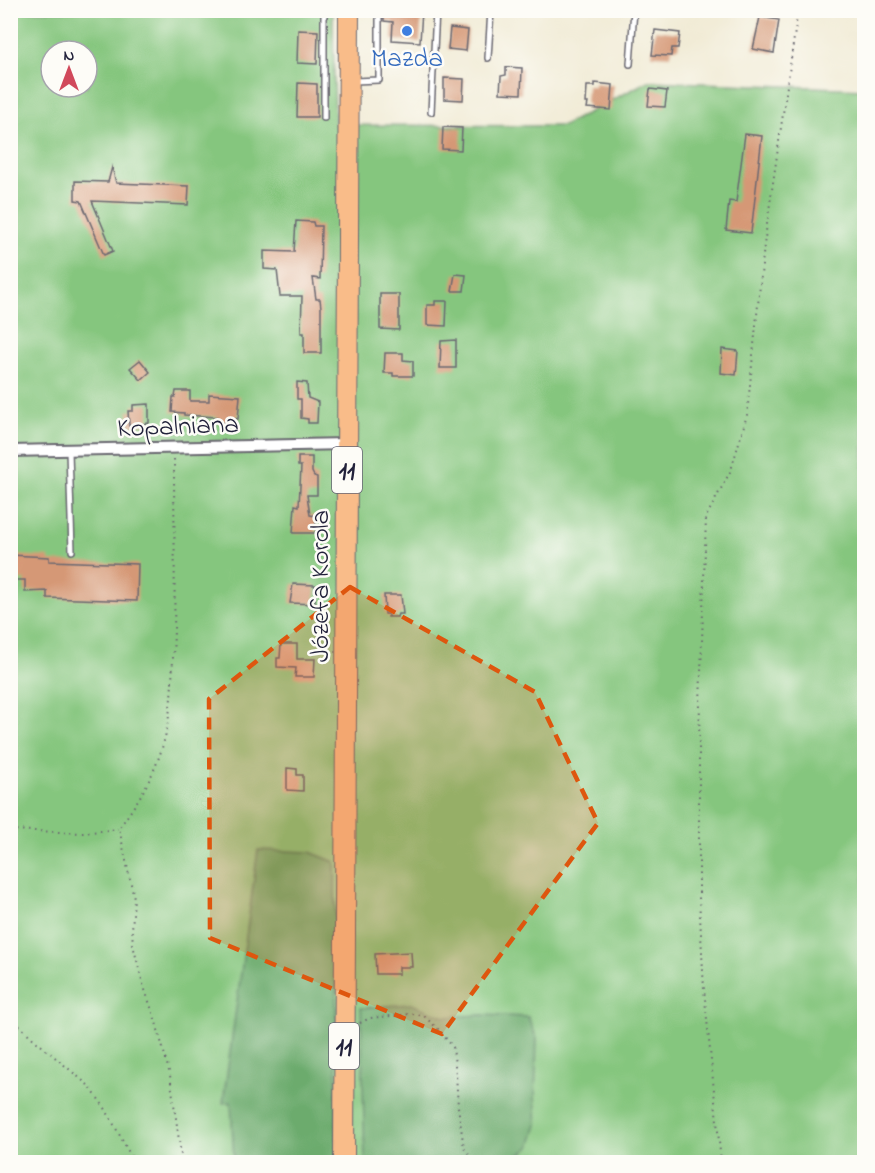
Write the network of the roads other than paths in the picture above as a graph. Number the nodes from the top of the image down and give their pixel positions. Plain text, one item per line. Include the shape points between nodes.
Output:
1 (324, 10) edge
2 (349, 10) edge
3 (380, 10) edge
4 (436, 10) edge
5 (491, 10) edge
6 (634, 10) edge
7 (488, 58) dead end
8 (630, 64) dead end
9 (349, 81) junction
10 (431, 112) dead end
11 (324, 118) dead end
12 (347, 444) junction
13 (10, 451) edge
14 (69, 451) junction
15 (72, 551) dead end
16 (344, 1162) edge

1 - 11 lane
2 - 9 highway, Józefa Korola / 11
3 - 9 lane via 379,80
4 - 10 lane
5 - 7 lane
6 - 8 lane
9 - 12 highway, Józefa Korola / 11
12 - 14 street, Kopalniana
12 - 16 highway, Józefa Korola / 11
13 - 14 street, Kopalniana
14 - 15 lane

